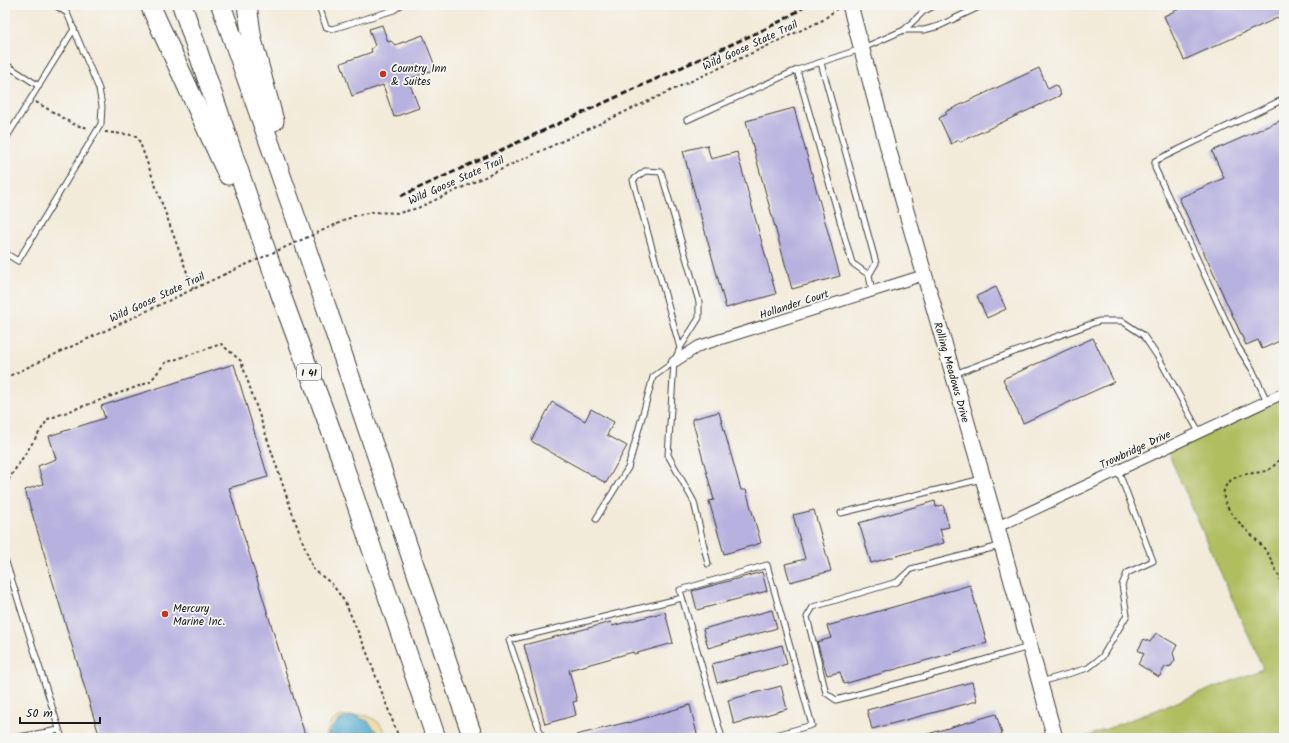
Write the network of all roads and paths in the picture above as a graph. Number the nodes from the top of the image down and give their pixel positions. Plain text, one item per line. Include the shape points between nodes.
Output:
1 (55, 5) edge
2 (150, 5) edge
3 (182, 5) edge
4 (221, 5) edge
5 (247, 5) edge
6 (321, 5) edge
7 (401, 5) edge
8 (841, 5) edge
9 (850, 5) edge
10 (936, 5) edge
11 (983, 5) edge
12 (74, 29) junction
13 (904, 30) junction
14 (861, 49) junction
15 (821, 63) junction
16 (5, 64) edge
17 (797, 70) junction
18 (39, 86) junction
19 (31, 99) junction
20 (1284, 99) edge
21 (687, 120) dead end
22 (97, 130) junction
23 (5, 140) edge
24 (298, 224) junction
25 (5, 253) edge
26 (869, 275) junction
27 (924, 275) junction
28 (192, 289) junction
29 (872, 292) junction
30 (281, 295) junction
31 (680, 348) junction
32 (674, 362) junction
33 (953, 374) junction
34 (5, 378) edge
35 (1284, 393) edge
36 (1267, 401) junction
37 (1199, 432) junction
38 (1284, 456) edge
39 (1118, 470) junction
40 (983, 479) junction
41 (5, 485) edge
42 (841, 513) dead end
43 (596, 519) dead end
44 (997, 526) junction
45 (1002, 545) junction
46 (5, 559) edge
47 (708, 564) dead end
48 (1284, 587) edge
49 (682, 598) junction
50 (1030, 647) junction
51 (1284, 678) edge
52 (1040, 682) junction
53 (1282, 686) dead end
54 (59, 730) junction
55 (13, 738) edge
56 (62, 738) edge
57 (399, 738) edge
58 (436, 738) edge
59 (473, 738) edge
60 (542, 738) edge
61 (722, 738) edge
62 (765, 738) edge
63 (1055, 738) edge

1 - 12 lane via 67,13
2 - 30 highway via 213,138
3 - 30 highway, I 41
4 - 24 highway
5 - 24 highway via 252,40 278,135
6 - 7 lane via 326,27 332,29 394,10
8 - 28 path, Wild Goose State Trail, bridge via 823,20 418,208 399,213 372,212 354,216
9 - 14 main road, Rolling Meadows Drive
10 - 13 lane via 924,11
11 - 13 lane via 939,26 924,30
12 - 18 lane
12 - 22 lane via 98,89 102,106 101,124
13 - 14 lane
14 - 15 lane
14 - 27 main road, Rolling Meadows Drive
15 - 17 lane
15 - 26 lane via 876,263
16 - 18 lane
17 - 21 lane
17 - 26 lane via 852,263
18 - 19 lane
19 - 22 path via 75,125
19 - 23 lane
20 - 36 lane via 1155,161 1155,168 1238,347
22 - 25 lane via 18,261
22 - 28 path via 132,135 139,140
24 - 59 highway
26 - 29 lane
27 - 29 street, Hollander Court
27 - 33 main road, Rolling Meadows Drive
28 - 34 path, Wild Goose State Trail
29 - 32 street, Hollander Court via 699,346
30 - 58 highway, I 41 via 340,455
31 - 31 lane via 699,318 699,302 661,172 645,171 633,180
31 - 32 lane
32 - 43 lane via 653,377 628,468
32 - 47 lane via 668,455 694,502
33 - 37 lane via 1099,321 1122,321 1143,335 1160,360
33 - 40 main road, Rolling Meadows Drive
35 - 36 street, Trowbridge Drive
36 - 37 street, Trowbridge Drive
37 - 39 street, Trowbridge Drive
38 - 48 path via 1267,470 1235,477 1227,484 1224,493 1224,503 1264,547
39 - 44 street, Trowbridge Drive
39 - 52 lane via 1153,561 1127,573 1122,585 1127,615 1102,657 1088,668
40 - 42 lane
40 - 44 main road, Rolling Meadows Drive
41 - 57 path via 48,419 150,382 165,363 221,344 241,361 313,569 332,584 345,602
44 - 45 main road, Rolling Meadows Drive
45 - 50 main road, Rolling Meadows Drive
45 - 50 lane via 911,570 897,582 813,607 808,617 826,693 836,700
46 - 54 lane
49 - 60 lane via 509,640
49 - 61 lane
49 - 62 lane via 680,590 767,565 812,725
50 - 52 main road, Rolling Meadows Drive
51 - 53 path
52 - 63 main road, Rolling Meadows Drive
54 - 55 lane
54 - 56 lane

